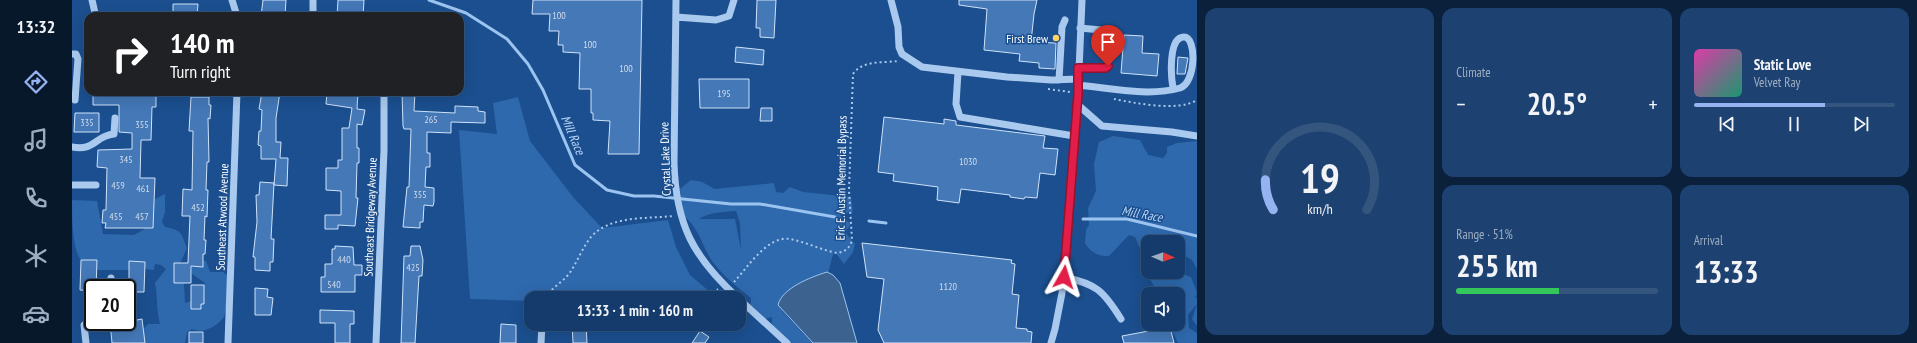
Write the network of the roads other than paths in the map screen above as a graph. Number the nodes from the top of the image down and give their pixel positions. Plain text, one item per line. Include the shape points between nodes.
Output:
1 (92, 0) edge
2 (232, 0) edge
3 (313, 0) edge
4 (676, 0) edge
5 (734, 0) edge
6 (891, 0) edge
7 (1082, 0) edge
8 (95, 12) edge
9 (236, 12) edge
10 (313, 12) edge
11 (676, 17) junction
12 (1065, 20) dead end
13 (1080, 28) junction
14 (72, 54) edge
15 (1078, 68) junction
16 (958, 72) junction
17 (1060, 80) junction
18 (1078, 82) junction
19 (1173, 88) junction
20 (237, 96) edge
21 (384, 96) edge
22 (75, 100) dead end
23 (1077, 104) junction
24 (115, 118) dead end
25 (1074, 136) junction
26 (1197, 136) edge
27 (72, 147) edge
28 (72, 185) edge
29 (96, 185) dead end
30 (1064, 277) junction
31 (731, 291) edge
32 (746, 305) edge
33 (1120, 319) dead end
34 (85, 331) edge
35 (542, 331) edge
36 (86, 343) edge
37 (228, 343) edge
38 (376, 343) edge
39 (541, 343) edge
40 (787, 343) edge
41 (1051, 343) edge

1 - 8 street
2 - 9 street
3 - 10 street
4 - 11 street, Crystal Lake Drive
5 - 11 street via 729,16 716,20
6 - 16 street via 902,54 922,67
7 - 13 street
11 - 31 street, Crystal Lake Drive via 675,189 679,212 698,253 712,273
12 - 17 street via 1062,26
13 - 15 street
13 - 15 street via 1111,31 1108,66
14 - 22 street via 76,54 78,59
15 - 18 street
16 - 17 street
16 - 25 street via 956,104 960,117
17 - 18 street
18 - 19 street via 1153,92
18 - 23 street
19 - 19 street via 1188,84 1192,76 1196,47 1190,37 1177,39 1174,45 1171,73
20 - 37 street, Southeast Atwood Avenue
21 - 38 street, Southeast Bridgeway Avenue
23 - 25 street
23 - 26 street via 1102,126
24 - 27 street via 114,134 104,136 92,146
25 - 30 street
28 - 29 street
30 - 33 street via 1086,282 1098,289
30 - 41 street
32 - 40 street, Crystal Lake Drive
34 - 36 street
35 - 39 street

